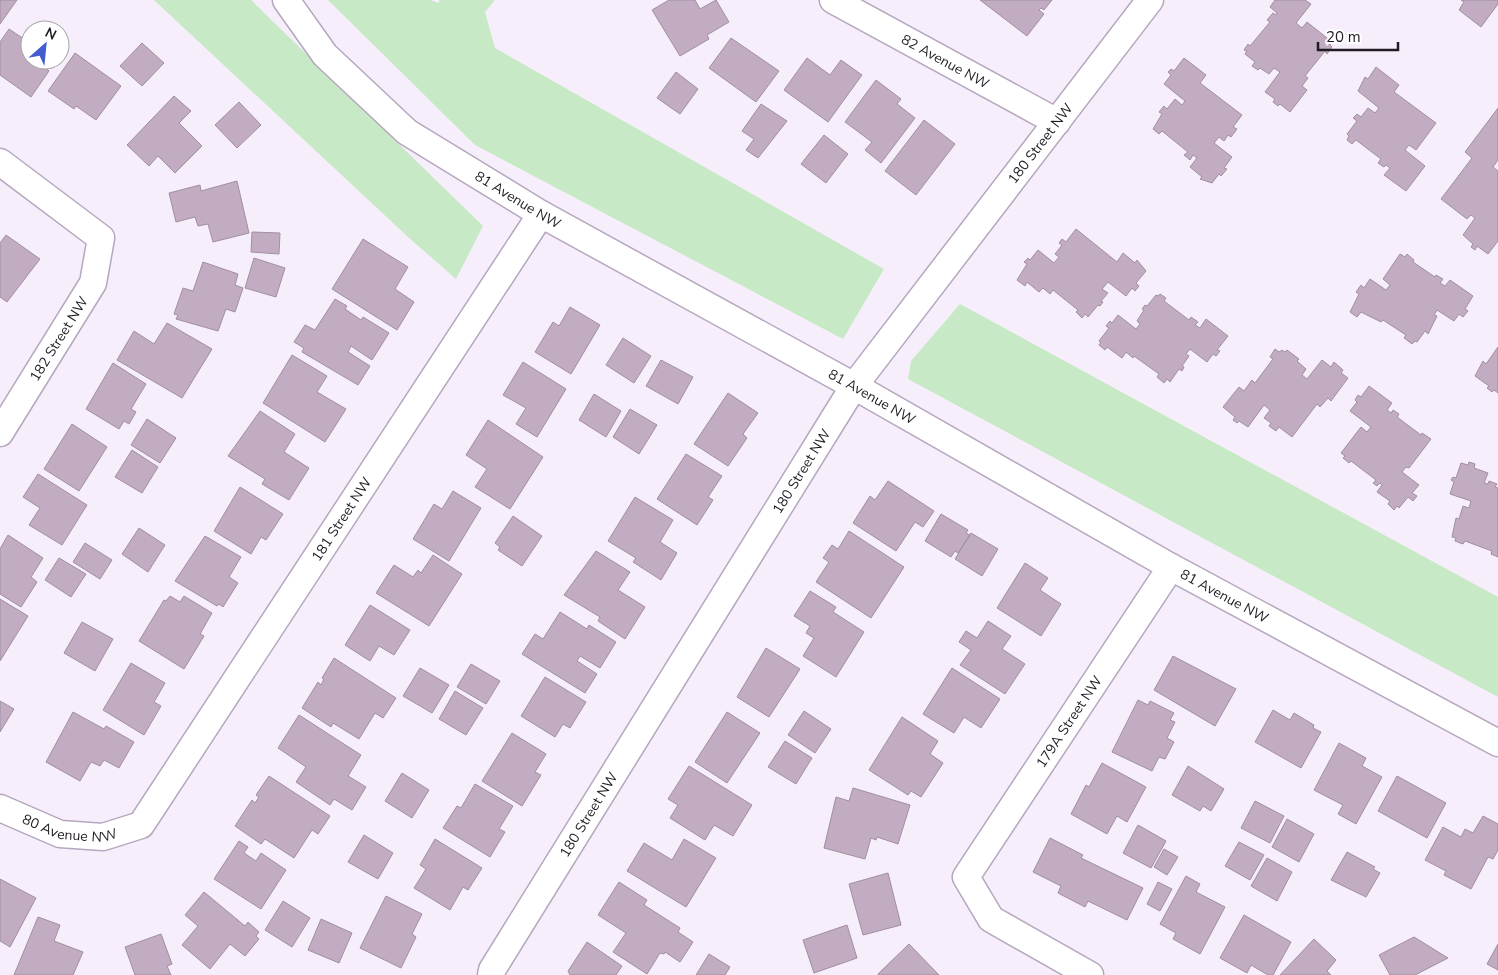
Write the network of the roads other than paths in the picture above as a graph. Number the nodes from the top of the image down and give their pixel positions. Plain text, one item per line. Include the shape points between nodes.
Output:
1 (286, 0) edge
2 (833, 0) edge
3 (1150, 0) edge
4 (1057, 122) junction
5 (0, 162) edge
6 (541, 214) junction
7 (854, 386) junction
8 (0, 433) edge
9 (1171, 567) junction
10 (1498, 743) edge
11 (0, 808) edge
12 (141, 824) joint
13 (492, 972) edge
14 (1090, 975) edge

1 - 6 street, 81 Avenue NW via 325,55 407,132
2 - 4 street, 82 Avenue NW
3 - 4 street, 180 Street NW
4 - 7 street, 180 Street NW
5 - 8 street, 182 Street NW via 101,238 93,283
6 - 7 street, 81 Avenue NW
6 - 12 street, 181 Street NW
7 - 9 street, 81 Avenue NW
7 - 13 street, 180 Street NW
9 - 10 street, 81 Avenue NW
9 - 14 street, 179A Street NW via 966,877 991,919
11 - 12 street, 80 Avenue NW via 60,834 103,837

